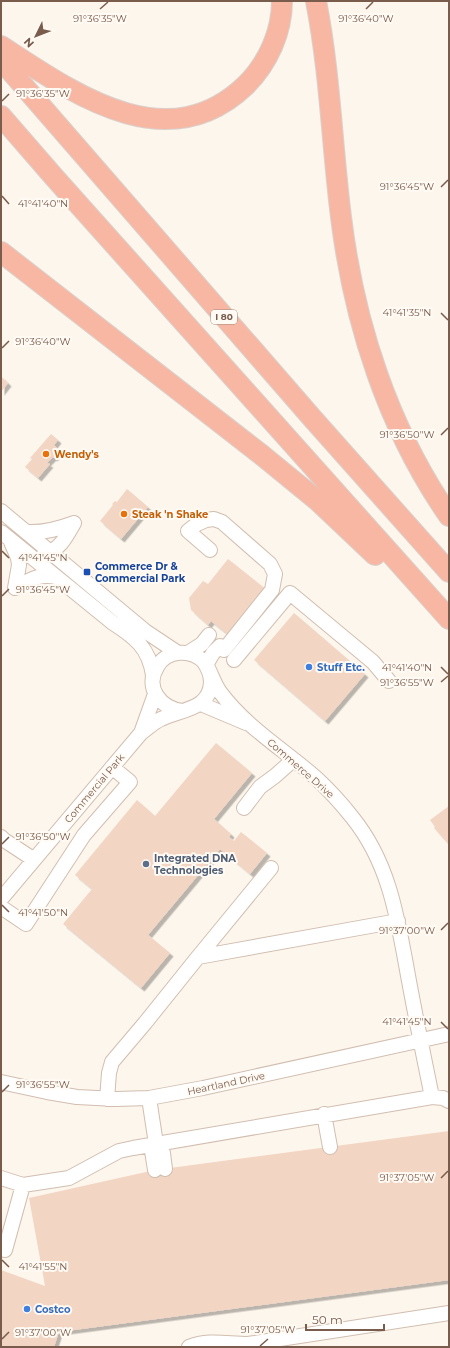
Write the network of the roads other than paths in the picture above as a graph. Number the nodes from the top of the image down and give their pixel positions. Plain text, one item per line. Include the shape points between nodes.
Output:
1 (282, 1) edge
2 (316, 1) edge
3 (1, 46) edge
4 (1, 60) edge
5 (1, 116) edge
6 (1, 122) edge
7 (54, 177) junction
8 (1, 252) edge
9 (1, 511) edge
10 (449, 516) edge
11 (27, 532) junction
12 (5, 535) edge
13 (210, 550) dead end
14 (52, 552) junction
15 (30, 555) junction
16 (449, 572) edge
17 (56, 577) junction
18 (449, 619) edge
19 (449, 629) edge
20 (209, 635) dead end
21 (183, 653) junction
22 (234, 660) dead end
23 (207, 666) junction
24 (153, 675) junction
25 (389, 681) dead end
26 (155, 694) junction
27 (201, 704) junction
28 (182, 711) junction
29 (250, 725) junction
30 (141, 733) junction
31 (293, 760) junction
32 (112, 767) junction
33 (244, 808) dead end
34 (2, 840) edge
35 (33, 859) junction
36 (271, 868) dead end
37 (1, 899) edge
38 (1, 907) edge
39 (398, 921) junction
40 (198, 957) junction
41 (449, 1034) edge
42 (420, 1040) junction
43 (1, 1082) edge
44 (432, 1097) junction
45 (107, 1098) junction
46 (149, 1098) junction
47 (449, 1101) edge
48 (320, 1115) junction
49 (156, 1144) junction
50 (326, 1147) dead end
51 (160, 1170) dead end
52 (1, 1178) edge
53 (23, 1185) junction
54 (1, 1249) edge
55 (449, 1313) edge
56 (190, 1347) edge

1 - 3 highway via 282,11 272,48 254,77 214,109 178,119 127,114 98,103 65,87
2 - 10 highway via 341,218 362,325 393,416 413,458
4 - 16 highway, I 80 via 307,413
5 - 7 highway
6 - 7 highway
7 - 18 highway
8 - 19 highway via 318,501
9 - 11 street
11 - 14 street
11 - 14 street via 42,533 74,523 65,540
12 - 15 street
12 - 17 street via 18,558 15,588 40,576
13 - 23 street via 188,531 197,524 214,519 222,522 260,553 275,574 272,590
14 - 15 street
14 - 21 street via 145,631
15 - 17 street
17 - 24 street via 133,636 152,664
20 - 21 street via 202,644
21 - 23 street via 201,660
21 - 24 street via 169,655 162,660
22 - 25 street via 290,593 373,662
23 - 27 street via 211,677 210,687
23 - 29 street via 220,691
24 - 26 street
26 - 28 street via 166,706
26 - 30 street
27 - 28 street
27 - 29 street
28 - 30 street via 161,719
29 - 31 street, Commerce Drive
30 - 32 street, Commercial Park
31 - 33 street via 260,786
31 - 39 street, Commerce Drive via 336,798 370,842 391,891
32 - 35 street, Commercial Park
32 - 38 street via 130,782 84,835 26,924
34 - 35 street
35 - 37 street, Commercial Park
36 - 40 street
39 - 40 street
39 - 42 street, Commerce Drive
40 - 45 street via 112,1062
41 - 42 street, Heartland Drive
42 - 44 street, Commerce Drive
42 - 46 street, Heartland Drive
43 - 45 street, Heartland Drive via 77,1097
44 - 47 street
44 - 48 street
45 - 46 street, Heartland Drive
46 - 49 street
48 - 49 street
48 - 50 street
49 - 51 street via 152,1150
49 - 53 street via 119,1151 69,1178
52 - 53 street
53 - 54 street via 5,1250
55 - 56 street via 248,1344 211,1341

